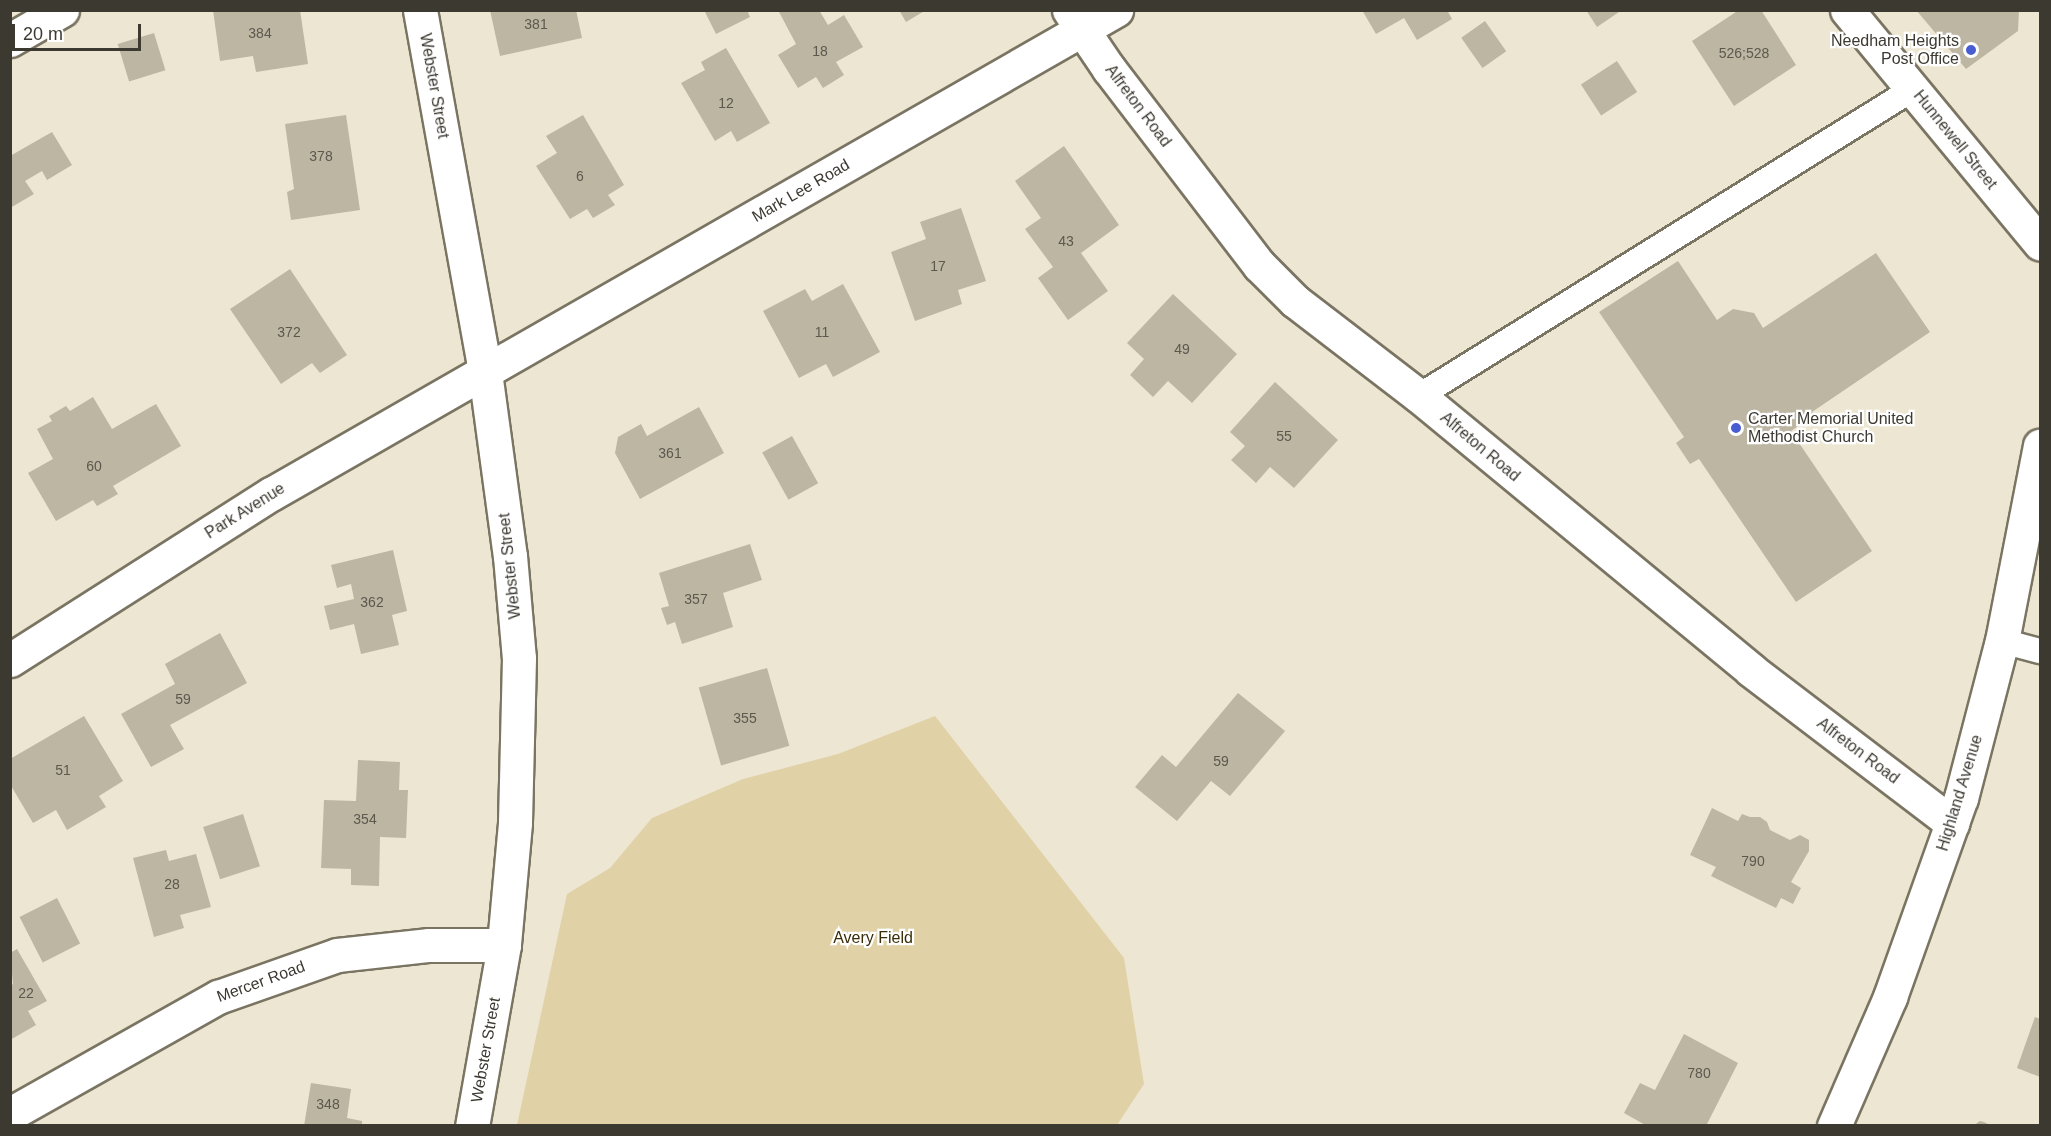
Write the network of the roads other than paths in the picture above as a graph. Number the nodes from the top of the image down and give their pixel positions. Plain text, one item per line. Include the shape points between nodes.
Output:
1 (62, 10) edge
2 (420, 10) edge
3 (1116, 10) edge
4 (1847, 10) edge
5 (1075, 20) edge
6 (10, 40) edge
7 (1913, 89) junction
8 (2040, 243) edge
9 (485, 372) junction
10 (1419, 396) junction
11 (2040, 446) edge
12 (2002, 642) junction
13 (2040, 651) edge
14 (10, 660) edge
15 (1952, 823) junction
16 (504, 945) junction
17 (10, 1114) edge
18 (472, 1125) edge
19 (1834, 1125) edge

1 - 6 street
2 - 9 street, Webster Street
3 - 5 street, Mark Lee Road
4 - 7 street, Hunnewell Street
5 - 9 street, Mark Lee Road
5 - 10 street, Alfreton Road via 1259,264 1295,302
7 - 8 street, Hunnewell Street
7 - 10 lane
9 - 14 street, Park Avenue via 271,494
9 - 16 street, Webster Street via 510,556 519,658 515,823
10 - 15 street, Alfreton Road via 1751,670
11 - 12 street, Highland Avenue
12 - 13 lane
12 - 15 street, Highland Avenue
15 - 19 street, Highland Avenue via 1890,997
16 - 17 street, Mercer Road via 429,945 337,955 218,997
16 - 18 street, Webster Street

